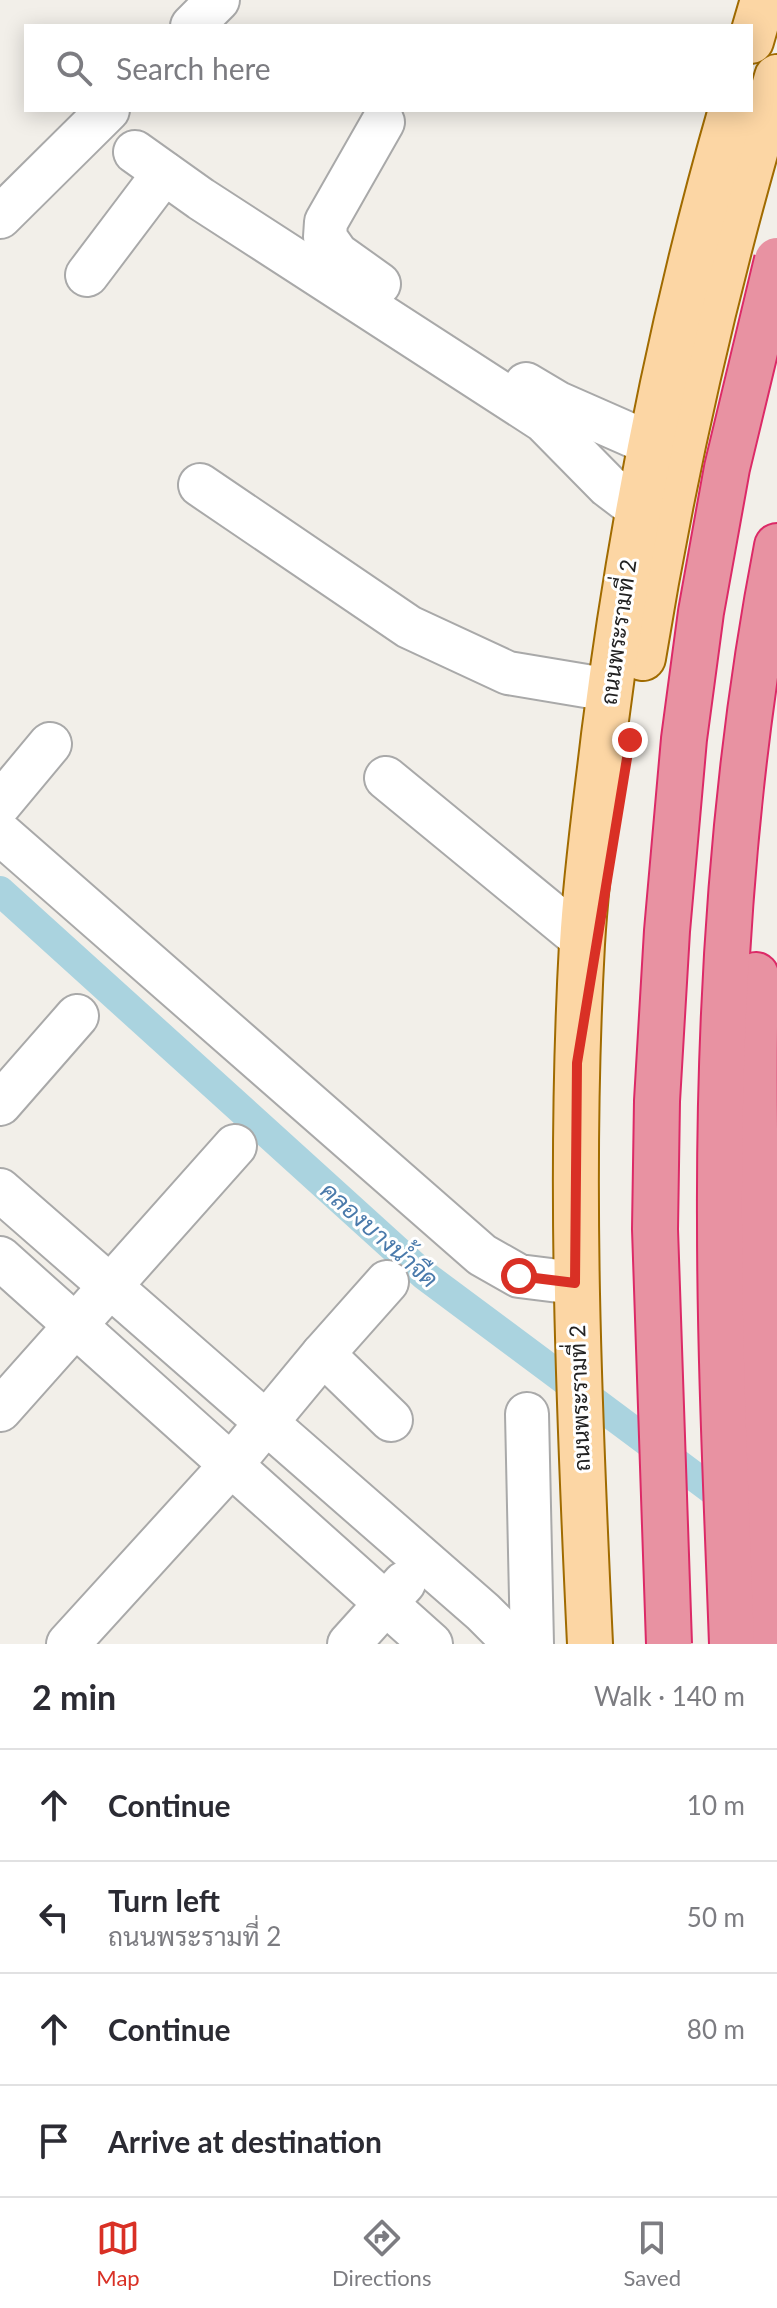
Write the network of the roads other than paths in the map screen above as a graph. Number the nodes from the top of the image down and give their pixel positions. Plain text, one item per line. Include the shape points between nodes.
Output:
1 (218, 0) edge
2 (763, 0) edge
3 (194, 24) edge
4 (753, 34) edge
5 (777, 77) edge
6 (106, 112) edge
7 (730, 112) edge
8 (383, 122) dead end
9 (0, 217) edge
10 (777, 237) edge
11 (777, 260) edge
12 (87, 275) dead end
13 (649, 443) junction
14 (200, 485) dead end
15 (637, 508) junction
16 (777, 546) edge
17 (610, 690) junction
18 (777, 694) edge
19 (50, 744) dead end
20 (386, 778) dead end
21 (0, 804) edge
22 (0, 833) edge
23 (583, 940) junction
24 (77, 1016) dead end
25 (577, 1063) junction
26 (0, 1104) edge
27 (235, 1146) dead end
28 (0, 1190) edge
29 (8, 1275) edge
30 (387, 1282) dead end
31 (575, 1283) junction
32 (110, 1286) junction
33 (76, 1326) junction
34 (323, 1354) junction
35 (0, 1410) edge
36 (527, 1414) dead end
37 (391, 1420) dead end
38 (266, 1423) junction
39 (231, 1465) junction
40 (423, 1560) junction
41 (387, 1604) junction
42 (483, 1612) junction
43 (773, 1624) edge
44 (68, 1644) edge
45 (349, 1644) edge
46 (431, 1644) edge
47 (456, 1644) edge
48 (515, 1644) edge
49 (532, 1644) edge
50 (590, 1644) edge
51 (669, 1644) edge
52 (677, 1644) edge
53 (732, 1644) edge

1 - 3 street
2 - 4 main road
5 - 25 main road via 721,277 675,482
6 - 9 street
7 - 13 main road, ถนนพระรามที่ 2
8 - 13 street via 326,222 325,237 337,254 498,367 558,403
10 - 52 highway via 721,481 697,618 685,776 663,1183
11 - 51 highway, bridge via 727,468 701,612 667,931 655,1229
12 - 15 street via 149,163 544,421
13 - 15 main road, ถนนพระรามที่ 2
14 - 17 street via 409,627 508,673
15 - 17 main road, ถนนพระรามที่ 2
16 - 53 highway via 744,766 724,1038 720,1235
17 - 23 main road, ถนนพระรามที่ 2
18 - 43 highway via 758,920 754,1082
19 - 21 street
20 - 23 street
22 - 31 street via 482,1255 519,1276
23 - 25 main road, ถนนพระรามที่ 2
24 - 26 street
25 - 31 main road, ถนนพระรามที่ 2
27 - 32 street
28 - 32 street
29 - 33 street
30 - 34 street
31 - 50 main road, ถนนพระรามที่ 2
32 - 33 street
32 - 38 street
33 - 35 street
33 - 39 street
34 - 37 street
34 - 38 street
36 - 49 street
38 - 39 street
38 - 40 street
39 - 41 street
39 - 44 street
40 - 41 street
40 - 42 street
41 - 45 street
41 - 46 street
42 - 47 street
42 - 48 street

